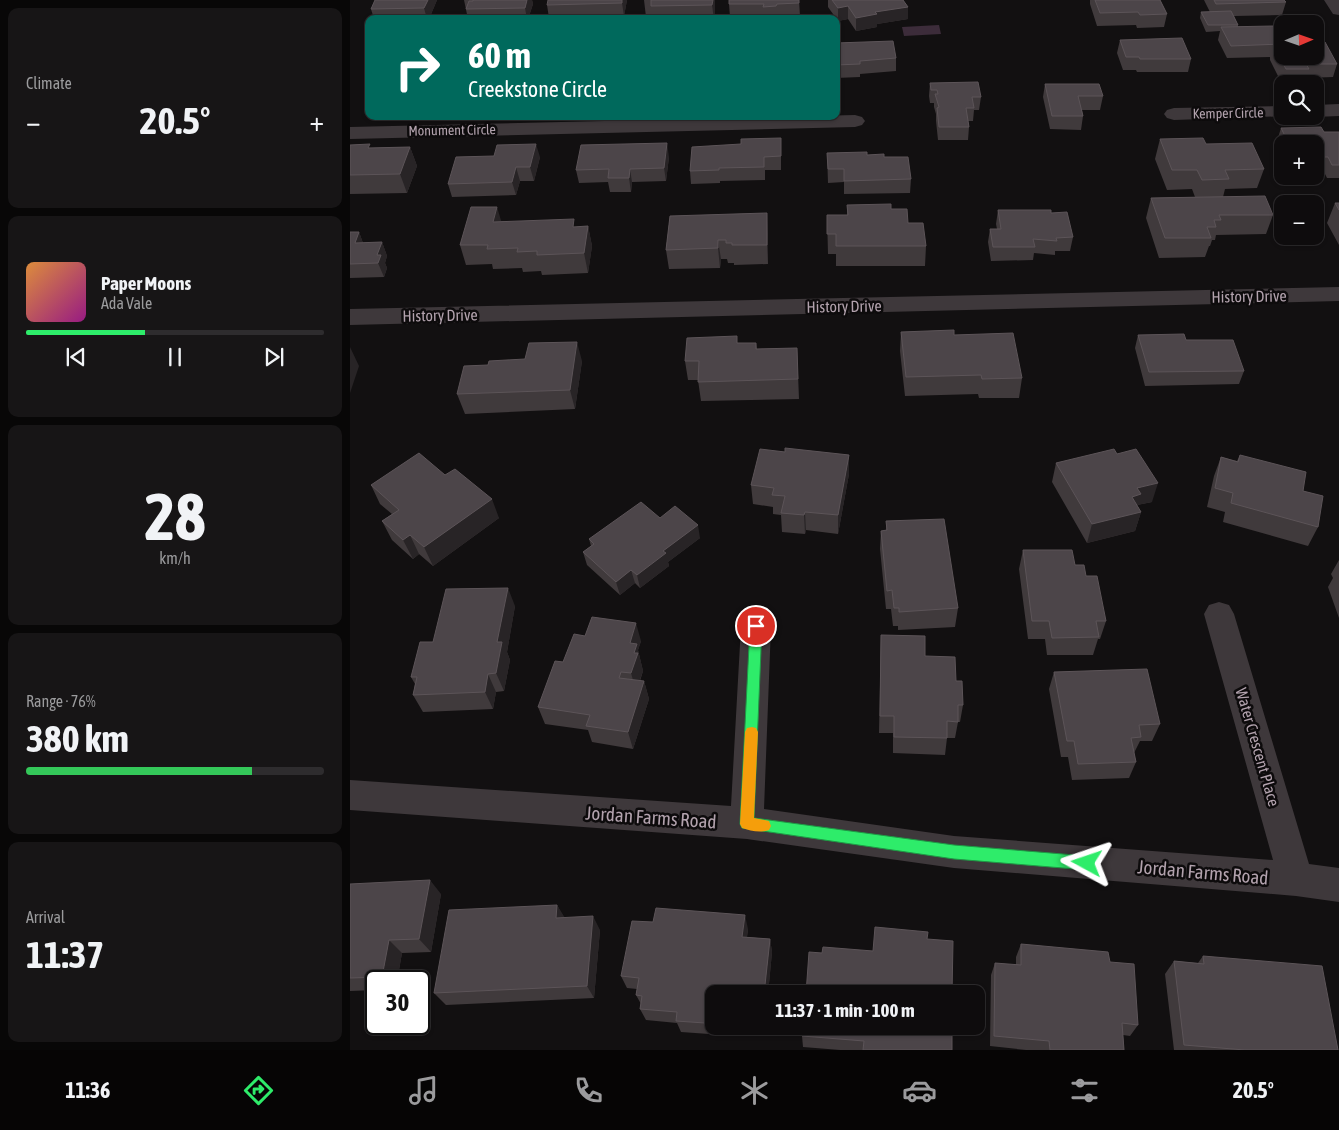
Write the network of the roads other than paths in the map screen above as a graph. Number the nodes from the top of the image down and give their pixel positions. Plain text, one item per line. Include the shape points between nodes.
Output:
1 (1332, 0) edge
2 (1339, 10) edge
3 (1339, 110) edge
4 (1324, 111) edge
5 (1274, 112) edge
6 (1174, 114) dead end
7 (855, 121) dead end
8 (350, 133) edge
9 (1339, 294) edge
10 (350, 317) edge
11 (1219, 614) dead end
12 (756, 626) dead end
13 (350, 795) edge
14 (747, 824) junction
15 (1296, 879) junction
16 (1339, 885) edge

1 - 2 street
3 - 4 street
5 - 6 street, Kemper Circle
7 - 8 street, Monument Circle
9 - 10 street, History Drive
11 - 15 street, Water Crescent Place
12 - 14 street
13 - 14 street, Jordan Farms Road
14 - 15 street, Jordan Farms Road via 954,852
15 - 16 street, Jordan Farms Road

